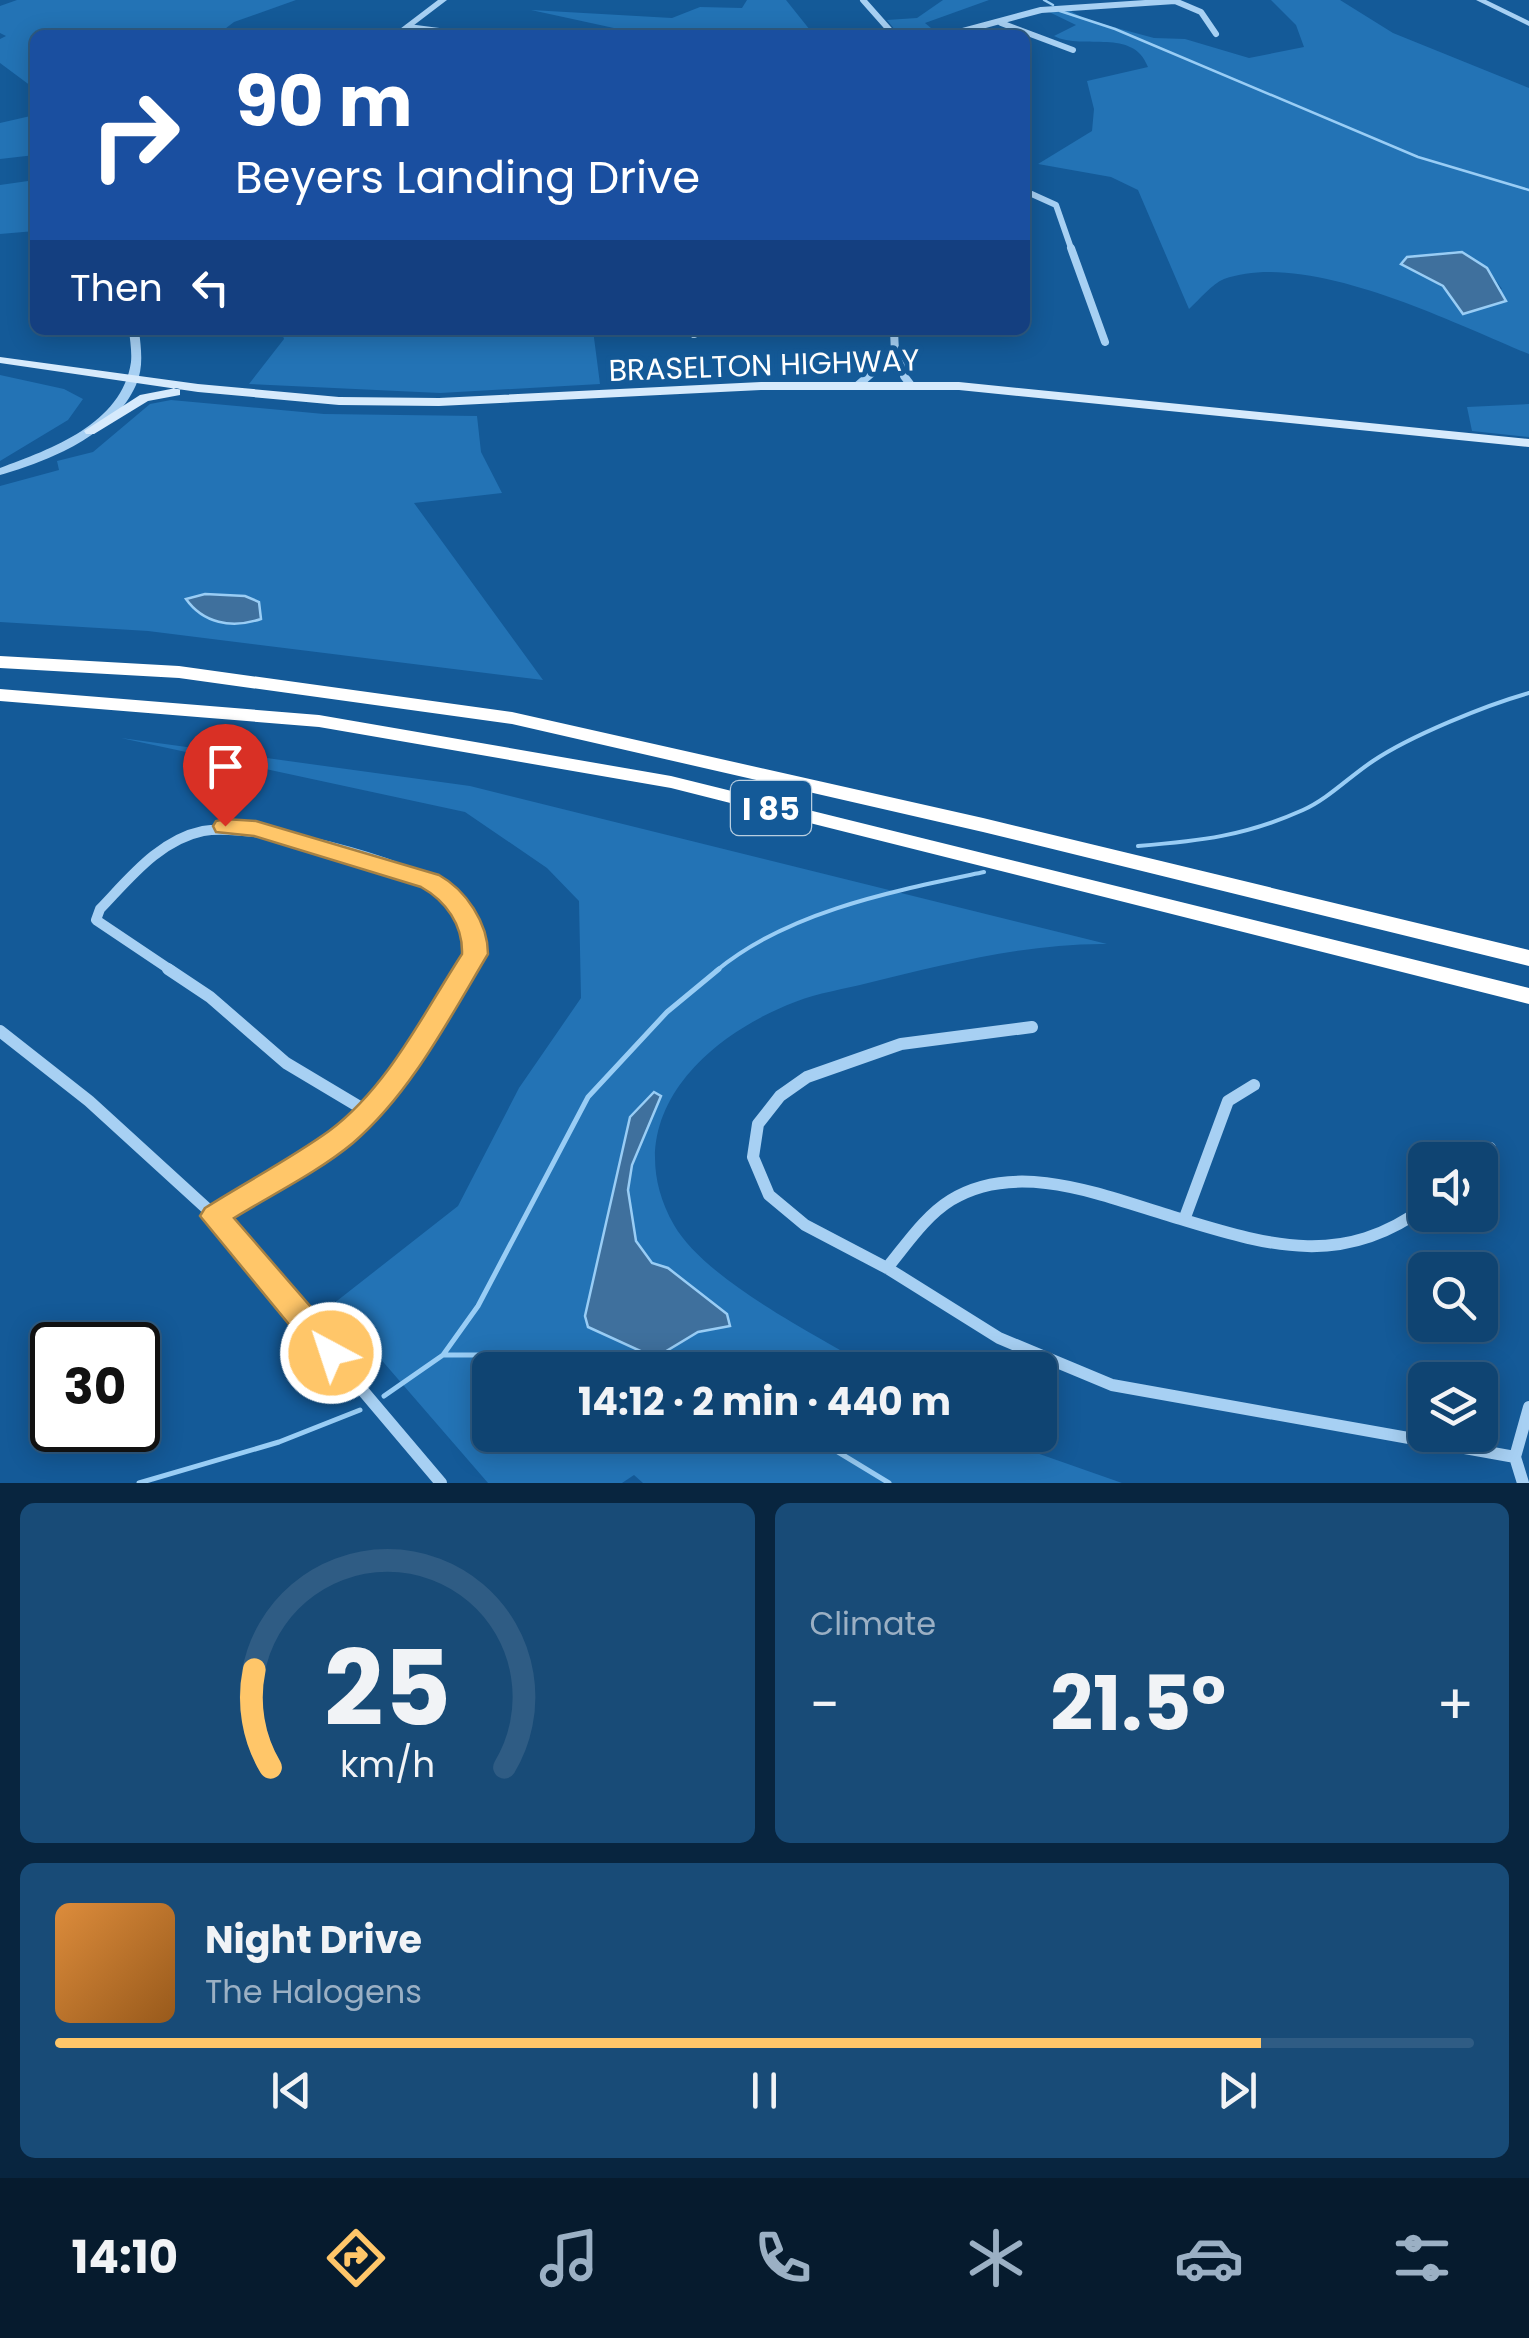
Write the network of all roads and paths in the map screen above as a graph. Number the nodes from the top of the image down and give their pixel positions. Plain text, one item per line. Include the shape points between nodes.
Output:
1 (443, 0) edge
2 (863, 0) edge
3 (1077, 0) edge
4 (1480, 0) edge
5 (1084, 7) junction
6 (1000, 22) junction
7 (1529, 24) edge
8 (408, 27) junction
9 (404, 30) edge
10 (431, 30) edge
11 (890, 30) edge
12 (968, 30) edge
13 (1021, 30) edge
14 (1030, 34) edge
15 (1216, 34) dead end
16 (1073, 50) dead end
17 (1030, 193) edge
18 (135, 335) edge
19 (894, 335) edge
20 (1105, 342) dead end
21 (895, 353) junction
22 (0, 360) edge
23 (135, 380) junction
24 (910, 384) junction
25 (858, 385) junction
26 (198, 388) junction
27 (90, 430) junction
28 (1529, 443) edge
29 (0, 472) edge
30 (0, 662) edge
31 (0, 695) edge
32 (1529, 958) edge
33 (1529, 996) edge
34 (1032, 1027) dead end
35 (0, 1030) edge
36 (1254, 1086) dead end
37 (368, 1112) junction
38 (215, 1216) junction
39 (1408, 1218) edge
40 (1184, 1220) junction
41 (887, 1268) junction
42 (1529, 1407) edge
43 (1515, 1458) junction
44 (441, 1483) edge
45 (1524, 1483) edge

1 - 8 street
2 - 11 street
3 - 5 street
4 - 7 street
5 - 6 street via 1026,12
5 - 15 street via 1186,2
6 - 12 street
6 - 13 street
8 - 9 street
8 - 10 street
14 - 16 street
17 - 20 street via 1056,205
18 - 23 street
19 - 21 street
21 - 24 street via 904,358
21 - 25 street
22 - 23 main road, BRASELTON HIGHWAY
23 - 26 main road, BRASELTON HIGHWAY
23 - 27 street via 125,400
24 - 25 main road, BRASELTON HIGHWAY
24 - 28 main road, BRASELTON HIGHWAY
25 - 26 main road, BRASELTON HIGHWAY via 439,402
26 - 27 main road via 144,398
27 - 29 street
30 - 32 highway, I 85 via 179,672 512,718
31 - 33 highway, I 85 via 318,721 671,782
34 - 41 street via 901,1044 807,1077 758,1124 753,1156 769,1195 806,1225
35 - 38 street
36 - 40 street via 1228,1101
37 - 37 street via 475,954 475,934 448,891 256,828 225,826 157,853 100,908 96,920 106,930 210,997 315,1083
37 - 38 street via 340,1138
38 - 44 street
39 - 40 street via 1378,1238 1324,1248 1269,1246
40 - 41 street via 1036,1182 985,1186 938,1211
41 - 43 street via 999,1338 1112,1384
42 - 43 street
43 - 45 street

